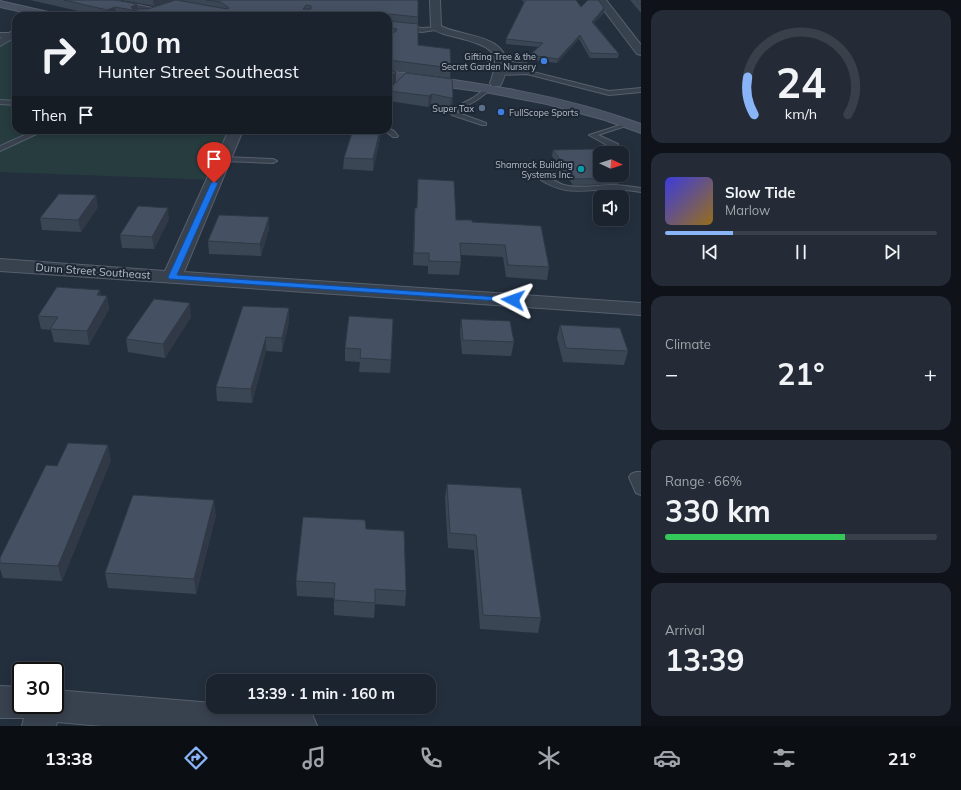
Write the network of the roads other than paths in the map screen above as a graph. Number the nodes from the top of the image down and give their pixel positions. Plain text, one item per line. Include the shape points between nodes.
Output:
1 (435, 0) edge
2 (601, 0) edge
3 (107, 1) edge
4 (0, 4) edge
5 (182, 4) edge
6 (0, 9) edge
7 (154, 11) junction
8 (13, 12) edge
9 (36, 12) edge
10 (151, 12) edge
11 (392, 26) edge
12 (439, 30) junction
13 (12, 33) edge
14 (12, 34) edge
15 (0, 35) edge
16 (0, 43) edge
17 (641, 52) edge
18 (500, 59) junction
19 (392, 70) edge
20 (527, 72) junction
21 (392, 76) edge
22 (495, 81) junction
23 (641, 90) edge
24 (0, 102) edge
25 (12, 103) edge
26 (635, 122) edge
27 (484, 124) dead end
28 (641, 129) edge
29 (392, 132) edge
30 (33, 134) edge
31 (234, 134) edge
32 (395, 136) dead end
33 (615, 146) dead end
34 (0, 149) edge
35 (224, 160) junction
36 (273, 160) dead end
37 (539, 175) dead end
38 (641, 190) edge
39 (0, 265) edge
40 (172, 277) junction
41 (641, 309) edge
42 (641, 477) edge
43 (641, 490) edge
44 (0, 702) edge
45 (12, 703) edge
46 (64, 707) edge
47 (41, 714) edge
48 (39, 726) edge
49 (300, 726) edge

1 - 12 street via 436,27
2 - 17 street
3 - 7 street
4 - 9 main road
5 - 7 street
6 - 8 main road
7 - 10 street
11 - 12 lane
12 - 18 street via 493,47 500,54
13 - 15 lane
14 - 16 street
18 - 20 lane via 522,61
18 - 22 street
19 - 22 main road
20 - 22 lane
20 - 23 lane via 609,93
21 - 22 main road via 403,80
22 - 26 main road via 554,101
22 - 27 lane via 475,99 452,111 454,114
24 - 25 lane
26 - 28 main road
26 - 33 lane via 592,135
29 - 32 lane
30 - 34 lane
31 - 35 street
35 - 36 lane
35 - 40 street
37 - 38 lane via 564,188 615,187
39 - 40 street, Dunn Street Southeast
40 - 41 street, Dunn Street Southeast
42 - 43 lane via 636,477
44 - 45 street
46 - 49 street
47 - 48 street

